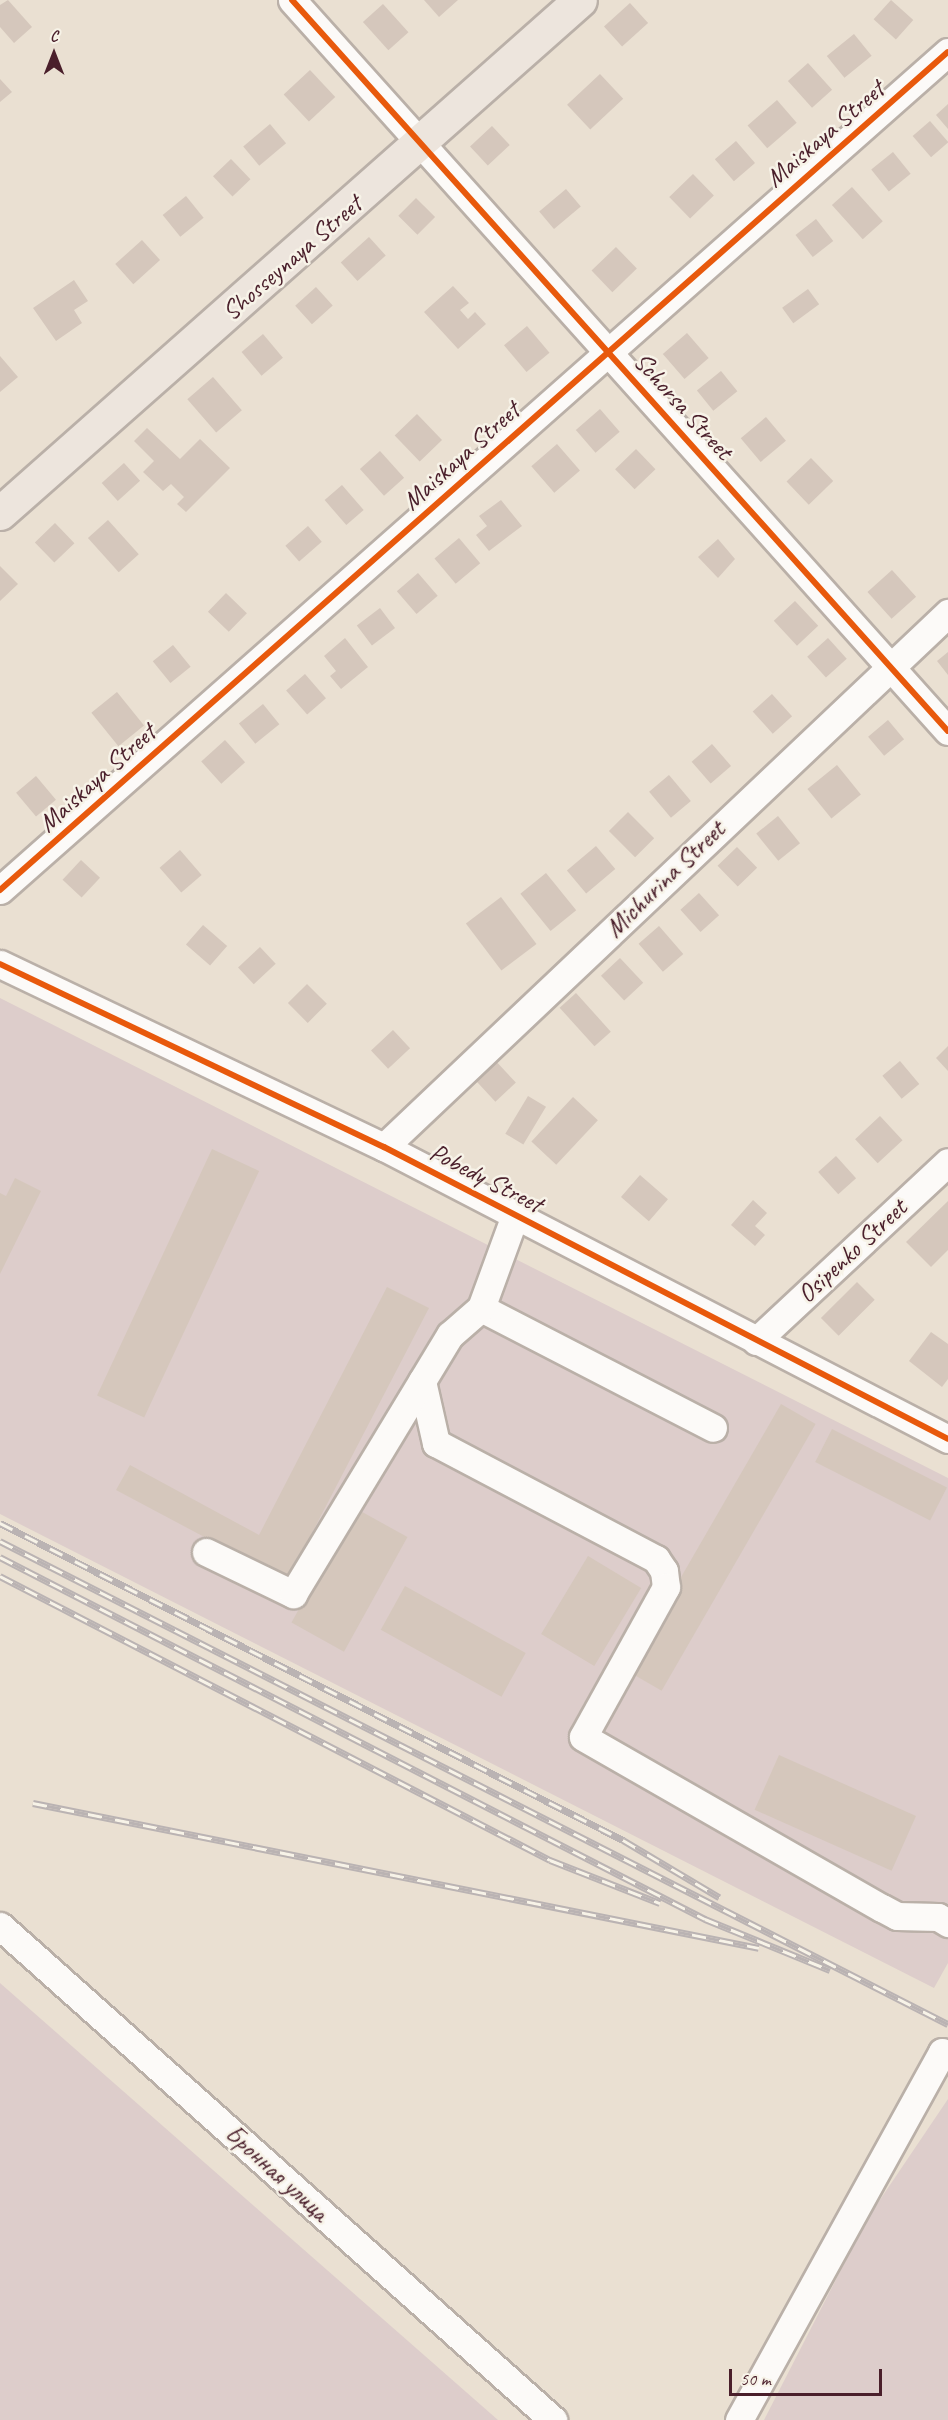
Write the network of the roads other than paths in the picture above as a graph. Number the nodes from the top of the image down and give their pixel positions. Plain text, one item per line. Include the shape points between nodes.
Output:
1 (292, 0) edge
2 (580, 0) edge
3 (948, 52) edge
4 (423, 143) junction
5 (609, 351) junction
6 (0, 513) edge
7 (948, 613) edge
8 (888, 666) junction
9 (948, 731) edge
10 (0, 890) edge
11 (0, 964) edge
12 (384, 1147) junction
13 (948, 1162) edge
14 (514, 1215) junction
15 (481, 1308) junction
16 (756, 1341) junction
17 (422, 1382) junction
18 (713, 1428) dead end
19 (948, 1439) edge
20 (206, 1552) dead end
21 (948, 1923) edge
22 (0, 1926) edge
23 (948, 2056) edge
24 (553, 2420) edge
25 (740, 2420) edge

1 - 4 street, Schorsa Street
2 - 4 main road, Shosseynaya Street
3 - 5 street, Maiskaya Street
4 - 5 street, Schorsa Street
4 - 6 main road, Shosseynaya Street
5 - 8 street, Schorsa Street
5 - 10 street, Maiskaya Street
7 - 8 street, Michurina Street
8 - 9 street, Schorsa Street
8 - 12 street, Michurina Street
11 - 12 street, Pobedy Street
12 - 14 street, Pobedy Street
13 - 16 street, Osipenko Street
14 - 15 street
14 - 16 street, Pobedy Street
15 - 17 street via 450,1335
15 - 18 street
16 - 19 street, Pobedy Street
17 - 20 street via 293,1594
17 - 21 street via 436,1443 656,1559 664,1571 666,1587 583,1737 897,1916 938,1917
22 - 24 street, Бронная улица
23 - 25 street via 942,2052

